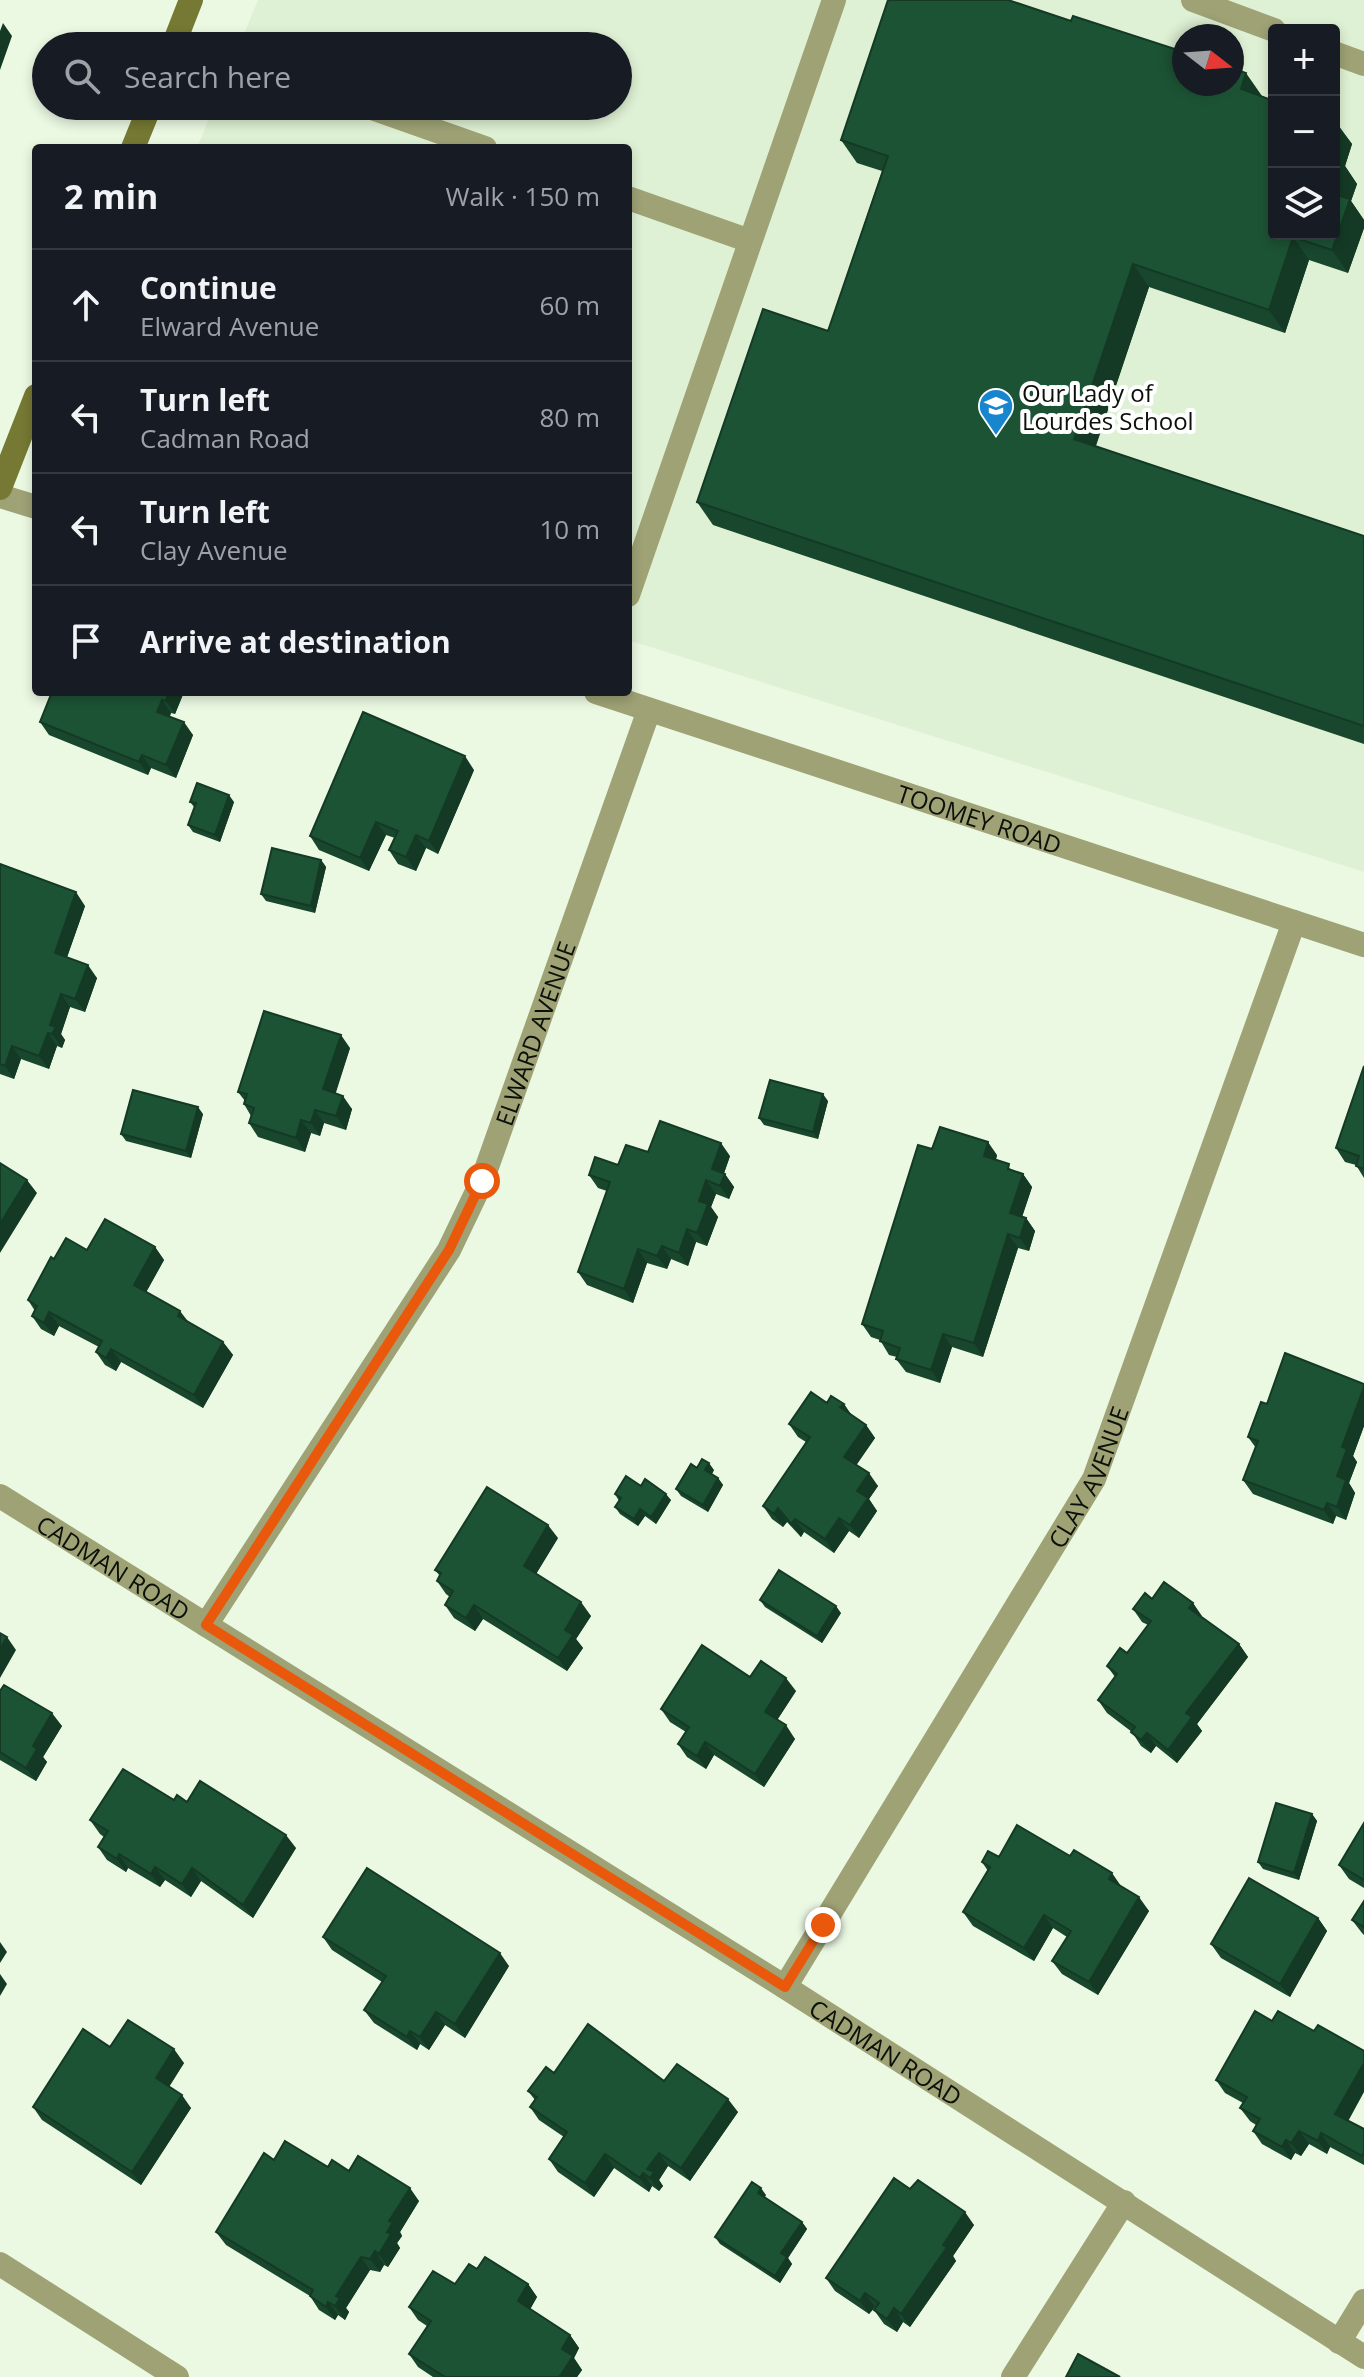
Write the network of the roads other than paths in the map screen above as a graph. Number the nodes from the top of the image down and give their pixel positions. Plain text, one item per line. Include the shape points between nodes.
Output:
1 (191, 0) edge
2 (834, 0) edge
3 (1193, 0) edge
4 (1268, 28) edge
5 (184, 32) edge
6 (1340, 55) edge
7 (1364, 64) edge
8 (144, 120) edge
9 (406, 120) edge
10 (135, 144) edge
11 (474, 144) edge
12 (632, 199) edge
13 (750, 241) junction
14 (32, 406) edge
15 (0, 488) edge
16 (0, 496) edge
17 (32, 506) edge
18 (632, 583) edge
19 (608, 696) edge
20 (649, 710) junction
21 (1294, 922) junction
22 (1364, 945) edge
23 (0, 1496) edge
24 (206, 1625) junction
25 (785, 1987) junction
26 (1124, 2202) junction
27 (0, 2264) edge
28 (1364, 2301) edge
29 (1339, 2342) junction
30 (1364, 2357) edge
31 (177, 2377) edge
32 (1013, 2377) edge

1 - 5 street
2 - 13 street
3 - 4 street
6 - 7 street
8 - 10 street
9 - 11 street
12 - 13 street
13 - 18 street
14 - 15 street
16 - 17 street
19 - 20 street, TOOMEY ROAD
20 - 21 street, TOOMEY ROAD
20 - 24 street, ELWARD AVENUE via 482,1181 449,1250
21 - 22 street, TOOMEY ROAD
21 - 25 street, CLAY AVENUE via 1094,1479
23 - 24 street, CADMAN ROAD
24 - 25 street, CADMAN ROAD
25 - 26 street, CADMAN ROAD
26 - 29 street, CADMAN ROAD
26 - 32 street
27 - 31 street
28 - 29 street
29 - 30 street, CADMAN ROAD

